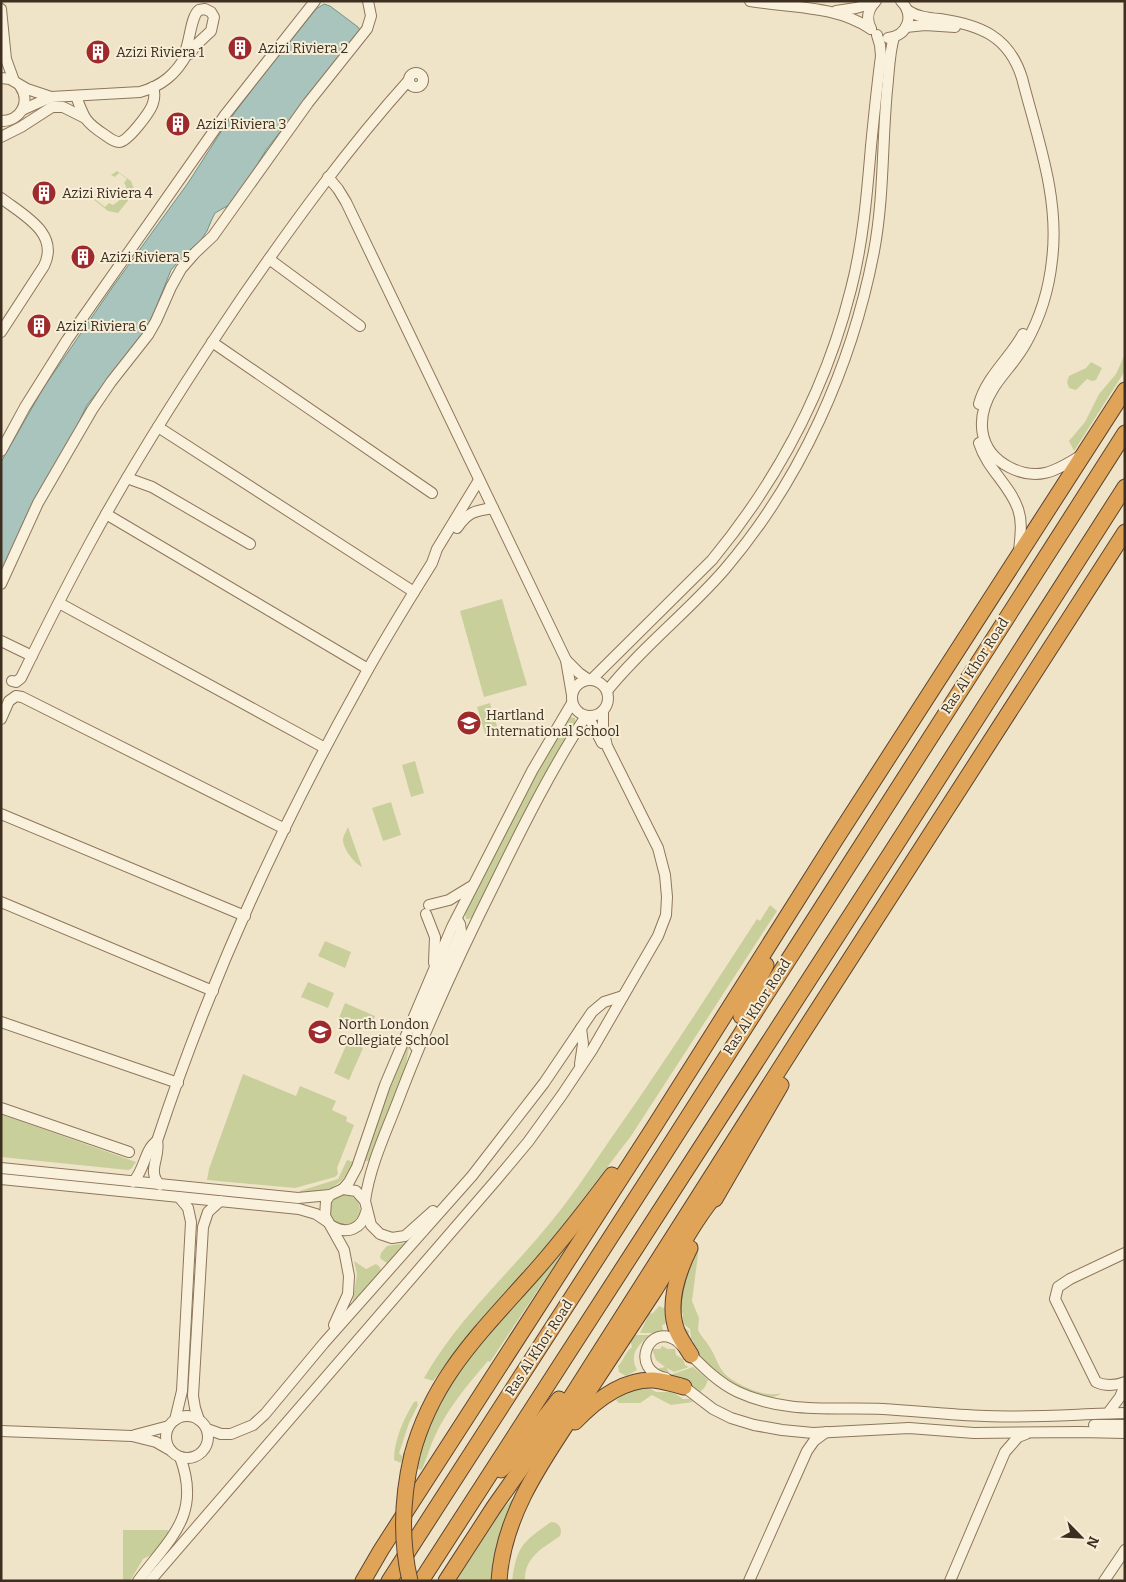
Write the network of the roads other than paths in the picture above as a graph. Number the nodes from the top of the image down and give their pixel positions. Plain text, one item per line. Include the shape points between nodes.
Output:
1 (315, 1) edge
2 (368, 1) edge
3 (750, 1) edge
4 (901, 1) edge
5 (875, 2) edge
6 (1, 9) edge
7 (907, 10) junction
8 (828, 11) junction
9 (906, 28) junction
10 (874, 32) junction
11 (894, 37) junction
12 (187, 54) dead end
13 (1, 78) edge
14 (409, 80) dead end
15 (17, 84) junction
16 (153, 87) junction
17 (76, 96) junction
18 (51, 97) junction
19 (22, 110) junction
20 (85, 118) junction
21 (2, 121) edge
22 (1, 137) edge
23 (328, 177) junction
24 (1, 198) edge
25 (269, 259) junction
26 (360, 326) dead end
27 (1, 332) edge
28 (212, 342) junction
29 (1125, 390) edge
30 (158, 427) junction
31 (1125, 433) edge
32 (1, 451) edge
33 (1085, 453) junction
34 (127, 478) junction
35 (479, 480) junction
36 (1125, 487) edge
37 (432, 493) dead end
38 (492, 508) junction
39 (106, 514) junction
40 (1125, 532) edge
41 (250, 544) dead end
42 (1125, 548) edge
43 (1019, 555) junction
44 (432, 563) junction
45 (1, 584) edge
46 (414, 592) junction
47 (58, 603) junction
48 (1069, 617) junction
49 (1, 641) edge
50 (32, 656) junction
51 (566, 660) junction
52 (368, 669) junction
53 (590, 680) junction
54 (12, 681) dead end
55 (607, 692) junction
56 (572, 699) junction
57 (603, 711) junction
58 (587, 716) junction
59 (1, 719) edge
60 (325, 748) junction
61 (1, 814) edge
62 (285, 829) junction
63 (473, 886) junction
64 (800, 896) junction
65 (1, 902) edge
66 (245, 916) junction
67 (663, 922) junction
68 (462, 928) junction
69 (434, 969) junction
70 (213, 991) junction
71 (623, 996) junction
72 (592, 1012) junction
73 (1, 1022) edge
74 (581, 1028) junction
75 (603, 1030) junction
76 (800, 1037) junction
77 (577, 1073) junction
78 (710, 1082) junction
79 (178, 1083) junction
80 (1, 1108) edge
81 (654, 1127) junction
82 (157, 1141) junction
83 (129, 1152) dead end
84 (1, 1168) edge
85 (1, 1179) edge
86 (134, 1182) junction
87 (160, 1185) junction
88 (343, 1189) junction
89 (720, 1192) junction
90 (330, 1195) junction
91 (179, 1197) junction
92 (220, 1201) junction
93 (365, 1201) junction
94 (446, 1205) junction
95 (366, 1212) junction
96 (330, 1224) junction
97 (1125, 1253) edge
98 (638, 1291) junction
99 (324, 1343) junction
100 (691, 1355) junction
101 (1125, 1383) edge
102 (684, 1387) junction
103 (1125, 1413) edge
104 (1108, 1414) junction
105 (199, 1420) junction
106 (172, 1423) junction
107 (1125, 1425) edge
108 (206, 1429) junction
109 (1, 1431) edge
110 (826, 1432) junction
111 (1080, 1432) junction
112 (1028, 1433) junction
113 (1125, 1433) edge
114 (132, 1436) junction
115 (1125, 1440) edge
116 (170, 1450) junction
117 (180, 1457) junction
118 (489, 1477) junction
119 (534, 1478) junction
120 (381, 1550) junction
121 (1125, 1550) edge
122 (138, 1581) edge
123 (150, 1581) edge
124 (359, 1581) edge
125 (364, 1581) edge
126 (388, 1581) edge
127 (410, 1581) edge
128 (421, 1581) edge
129 (446, 1581) edge
130 (499, 1581) edge
131 (749, 1581) edge
132 (950, 1581) edge
133 (1104, 1581) edge

1 - 32 street via 230,109 67,340
2 - 45 street via 371,16 367,29 308,103 213,236 181,269 148,334 92,410 38,503
3 - 8 street
4 - 7 street
5 - 8 street via 847,10
5 - 10 street via 868,13 868,24
6 - 15 street via 6,59
7 - 9 street
7 - 33 street via 918,16 975,26 993,36 1009,51 1022,78 1052,199 1054,246 1046,292 1026,342 986,402 982,425 984,442 999,461 1029,474 1053,471
8 - 10 street via 855,19
9 - 11 street
9 - 43 street via 963,28 982,35 1000,49 1017,79 1046,195 1050,221 1049,249 1038,301 1018,342 986,385 980,398 977,421 986,460 1018,510 1021,524
10 - 11 street via 885,38
10 - 53 street via 880,45 880,56 858,254 840,329 815,393 774,474 728,541
11 - 55 street via 876,237 856,327 829,398 787,480 742,548
12 - 16 street via 171,76
13 - 15 street
14 - 23 street
15 - 18 street
15 - 19 street via 25,98
16 - 17 street via 133,92
16 - 20 street via 151,108 123,142 113,141
17 - 18 street
17 - 20 street
18 - 19 street
19 - 21 street via 11,120
20 - 22 street via 63,108 52,107
23 - 25 street
23 - 35 street via 346,202
24 - 27 street via 38,226 49,248 44,266
25 - 26 street
25 - 28 street
28 - 30 street
28 - 37 street
29 - 33 highway
30 - 34 street
30 - 46 street
31 - 78 highway, Ras Al Khor Road
33 - 43 highway
34 - 39 street
34 - 41 street via 152,487
35 - 38 street
35 - 44 street via 437,549
36 - 118 highway, Ras Al Khor Road
38 - 44 street via 468,514
38 - 51 street
39 - 47 street
39 - 52 street
40 - 48 highway
42 - 48 highway via 1087,604
43 - 64 highway
44 - 46 street
46 - 52 street
47 - 50 street
47 - 60 street
48 - 76 highway
49 - 50 street
50 - 54 street via 20,680
51 - 53 street
51 - 56 street
52 - 60 street
53 - 55 street via 601,683
53 - 56 street via 578,685
55 - 57 street via 608,702
56 - 58 street via 576,710
56 - 63 street
57 - 58 street
57 - 67 street via 603,729 608,746 660,855 667,897
58 - 67 street via 653,850 662,887
58 - 68 street
59 - 62 street via 12,698 22,697
60 - 62 street
61 - 66 street
62 - 66 street
63 - 68 street
63 - 69 street via 428,910 435,937
64 - 78 highway
64 - 81 highway
65 - 70 street
66 - 70 street
67 - 71 street via 651,950
68 - 69 street
68 - 93 street via 419,1027 416,1054 370,1174
69 - 88 street via 383,1090 357,1167
70 - 79 street
71 - 72 street via 604,1002
71 - 75 street
72 - 74 street
72 - 75 street via 602,1019
73 - 79 street
74 - 77 street via 583,1049
74 - 94 street via 544,1083
75 - 77 street
76 - 89 highway via 794,1062
76 - 98 highway
77 - 123 street via 540,1127
78 - 126 highway, Ras Al Khor Road
79 - 82 street
80 - 83 street
81 - 120 highway
81 - 127 highway, bridge via 634,1146 579,1219 456,1362 429,1407 416,1440 407,1477 403,1522
82 - 86 street
82 - 87 street via 153,1172
84 - 86 street
85 - 91 street
86 - 87 street
87 - 90 street via 298,1198
88 - 90 street
88 - 93 street via 356,1191
89 - 100 highway via 688,1252 675,1290 675,1324
89 - 119 highway via 701,1215
90 - 96 street via 324,1208
91 - 92 street
91 - 106 street via 188,1208 191,1222 182,1392
92 - 96 street via 305,1210
92 - 105 street via 208,1212 202,1227 193,1396
93 - 95 street
94 - 95 street via 434,1210 399,1238 380,1234 371,1225
94 - 99 street
95 - 96 street via 362,1223 353,1230 342,1231
96 - 99 street via 346,1258 349,1285 341,1312
97 - 101 street via 1070,1279 1058,1287 1055,1299 1096,1382 1102,1385
98 - 118 highway via 511,1460
98 - 129 highway via 562,1411
99 - 108 street via 253,1425 226,1434
100 - 102 street via 674,1339 664,1336 650,1342 645,1354 646,1362 654,1373
100 - 104 street via 735,1391 783,1406 984,1416
101 - 104 street
102 - 110 street via 713,1409 743,1422 782,1430
102 - 119 highway via 649,1380 627,1385 610,1394 576,1421
103 - 104 street
105 - 106 street via 185,1416
105 - 108 street
106 - 114 street
106 - 116 street via 166,1440
107 - 111 street via 1087,1426
108 - 117 street via 208,1442 204,1450 193,1458
109 - 114 street
110 - 112 street via 909,1428
110 - 131 street via 807,1451
111 - 112 street
111 - 113 street
111 - 115 street via 1093,1438
112 - 132 street via 1018,1438 1005,1452
114 - 116 street
116 - 117 street
117 - 122 street via 187,1486 183,1518
118 - 128 highway, Ras Al Khor Road
119 - 130 highway via 508,1532
120 - 124 highway
120 - 125 highway
121 - 133 street

